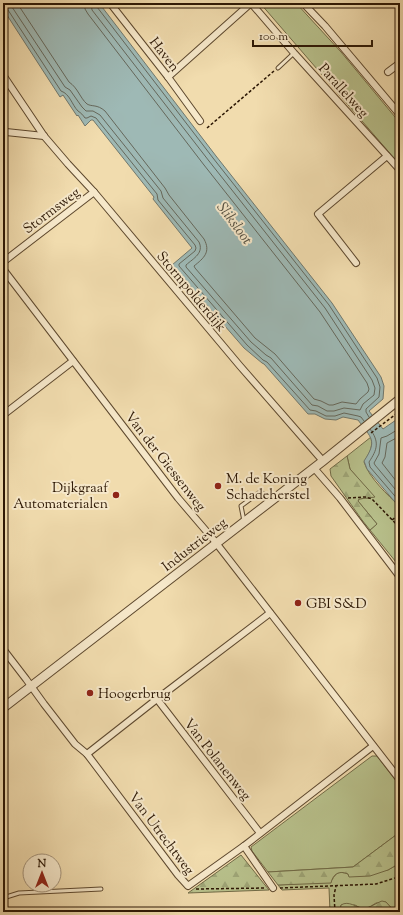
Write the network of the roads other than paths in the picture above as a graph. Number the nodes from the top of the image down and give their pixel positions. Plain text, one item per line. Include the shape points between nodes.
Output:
1 (110, 3) edge
2 (251, 3) edge
3 (303, 3) edge
4 (294, 53) junction
5 (400, 63) edge
6 (278, 68) road end
7 (388, 72) dead end
8 (3, 75) edge
9 (168, 77) junction
10 (400, 115) edge
11 (200, 121) dead end
12 (3, 134) edge
13 (44, 136) junction
14 (388, 156) junction
15 (400, 170) edge
16 (94, 192) junction
17 (3, 262) edge
18 (356, 263) dead end
19 (3, 269) edge
20 (73, 361) junction
21 (400, 399) edge
22 (3, 415) edge
23 (324, 461) junction
24 (314, 468) junction
25 (274, 498) junction
26 (244, 522) junction
27 (216, 544) junction
28 (400, 577) edge
29 (270, 613) junction
30 (3, 650) edge
31 (31, 686) junction
32 (157, 699) junction
33 (3, 708) edge
34 (373, 746) junction
35 (87, 754) junction
36 (400, 780) edge
37 (260, 833) junction
38 (244, 846) junction
39 (273, 888) road end
40 (101, 889) dead end
41 (3, 898) edge

1 - 9 street, Haven
2 - 4 street, Parallelweg
2 - 9 street
3 - 10 street
4 - 6 lane
4 - 14 street, Parallelweg
5 - 7 street
8 - 13 street, Stormpolderdijk
9 - 11 street, Haven
12 - 13 street via 6,132
13 - 16 street, Stormpolderdijk
14 - 15 street, Parallelweg
14 - 18 street via 318,214
16 - 17 street, Stormsweg
16 - 23 street, Stormpolderdijk via 240,366
19 - 20 street, Van der Giessenweg
20 - 22 street
20 - 27 street, Van der Giessenweg
21 - 23 street, Industrieweg
23 - 24 street, Industrieweg
24 - 25 street, Industrieweg
24 - 28 street
25 - 26 street, Industrieweg
25 - 26 lane via 260,492 241,506
26 - 27 street, Industrieweg
27 - 29 street, Van der Giessenweg
27 - 31 street, Industrieweg
29 - 32 street
29 - 34 street, Van der Giessenweg
30 - 31 street, Van Utrechtweg
31 - 33 street, Industrieweg
31 - 35 street, Van Utrechtweg via 75,744
32 - 35 street
32 - 37 street, Van Polanenweg
34 - 36 street, Van der Giessenweg
34 - 37 street, Van Utrechtweg
35 - 38 street, Van Utrechtweg via 188,886
37 - 38 street, Van Utrechtweg
38 - 39 street
40 - 41 lane via 19,893

